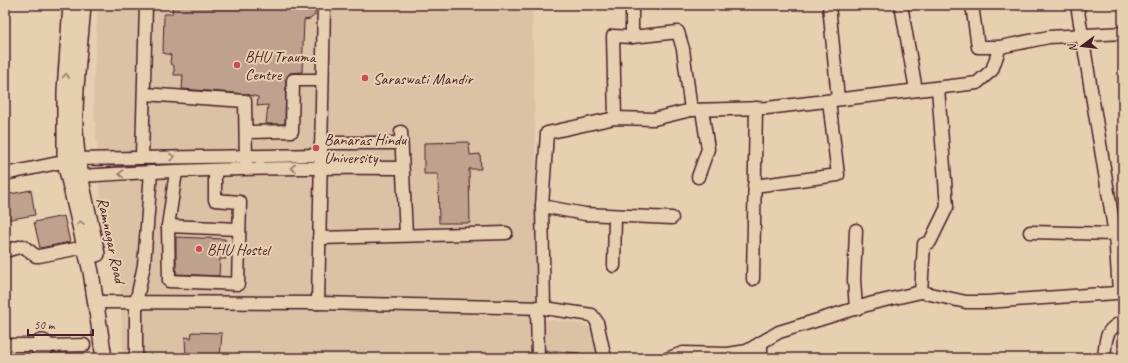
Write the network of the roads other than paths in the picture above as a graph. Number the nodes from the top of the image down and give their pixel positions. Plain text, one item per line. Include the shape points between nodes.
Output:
1 (71, 5) edge
2 (83, 5) edge
3 (146, 5) edge
4 (324, 5) edge
5 (632, 5) edge
6 (829, 5) edge
7 (901, 5) edge
8 (972, 5) edge
9 (1077, 5) edge
10 (1123, 33) edge
11 (1083, 36) junction
12 (632, 37) junction
13 (1000, 47) junction
14 (322, 80) junction
15 (938, 88) junction
16 (916, 90) junction
17 (144, 94) junction
18 (833, 100) junction
19 (756, 108) junction
20 (696, 110) junction
21 (615, 118) junction
22 (70, 129) junction
23 (246, 132) junction
24 (321, 155) junction
25 (246, 156) junction
26 (142, 157) junction
27 (71, 160) junction
28 (402, 168) junction
29 (245, 170) junction
30 (215, 171) junction
31 (151, 172) junction
32 (176, 172) junction
33 (5, 174) edge
34 (81, 176) junction
35 (698, 176) dead end
36 (754, 186) junction
37 (542, 206) junction
38 (615, 216) junction
39 (672, 218) dead end
40 (168, 226) junction
41 (239, 229) junction
42 (856, 230) dead end
43 (1030, 232) dead end
44 (506, 233) dead end
45 (406, 235) junction
46 (1119, 235) edge
47 (319, 238) junction
48 (85, 247) junction
49 (5, 251) edge
50 (614, 266) dead end
51 (753, 279) dead end
52 (921, 292) junction
53 (101, 302) junction
54 (136, 302) junction
55 (318, 303) junction
56 (541, 308) junction
57 (856, 309) junction
58 (1123, 322) edge
59 (761, 343) junction
60 (84, 344) dead end
61 (5, 345) edge
62 (42, 350) edge
63 (696, 355) edge
64 (104, 358) edge
65 (113, 358) edge
66 (136, 358) edge
67 (538, 358) edge
68 (605, 358) edge
69 (669, 358) edge
70 (761, 358) edge
71 (1104, 358) edge

22 -> 1 main road via 67,56
2 - 22 main road
3 - 17 street
4 - 14 street
5 - 12 street
6 - 18 street
7 - 16 street
8 - 13 street via 978,47
9 - 11 street
10 - 11 street
11 - 13 street via 1048,37
11 - 46 street
12 - 20 street via 678,32
12 - 21 street via 613,36
13 - 15 street via 992,70 977,83
14 - 23 street via 294,80 292,130
14 - 24 street
15 - 16 street
15 - 52 street via 947,207 930,242 924,244
16 - 18 street
17 - 23 street via 244,101
17 - 26 street
18 - 19 street
18 - 36 street via 838,175
19 - 20 street
19 - 36 street
20 - 21 street via 654,119
20 - 35 street via 708,150
21 - 37 street via 547,133
22 - 27 main road
23 - 25 street
24 - 25 street
24 - 28 street
24 - 28 street via 401,138
24 -> 29 street
24 - 47 street
26 -> 25 street
25 - 29 street
26 - 27 street
27 - 33 street
27 - 34 main road, Ramnagar Road
48 -> 27 main road
28 - 45 street
29 - 30 street
30 - 32 street
30 - 41 street via 215,200 240,202
31 - 32 street
31 -> 34 street
31 - 54 street via 144,265
32 - 40 street
34 - 53 main road, Ramnagar Road
36 - 51 street
37 - 38 street via 585,214
37 - 56 street
38 - 39 street
38 - 50 street
40 - 41 street
40 - 41 street via 169,281 238,284
42 - 57 street
43 - 46 street
44 - 45 street
45 - 47 street
46 - 52 street via 1120,291 1116,293 966,302
47 - 55 street
48 - 49 street via 39,256 25,247
48 - 53 main road
52 - 57 street
53 - 54 street
53 - 64 main road
53 - 65 main road, Ramnagar Road
54 - 55 street
54 - 66 street
55 - 56 street
56 - 67 street
56 - 68 street via 592,315 597,322
57 - 59 street via 779,332
58 - 71 street via 1115,325 1107,333
59 - 63 street via 747,351
59 - 70 street
60 - 62 street
61 - 62 street
63 - 69 street via 683,353

